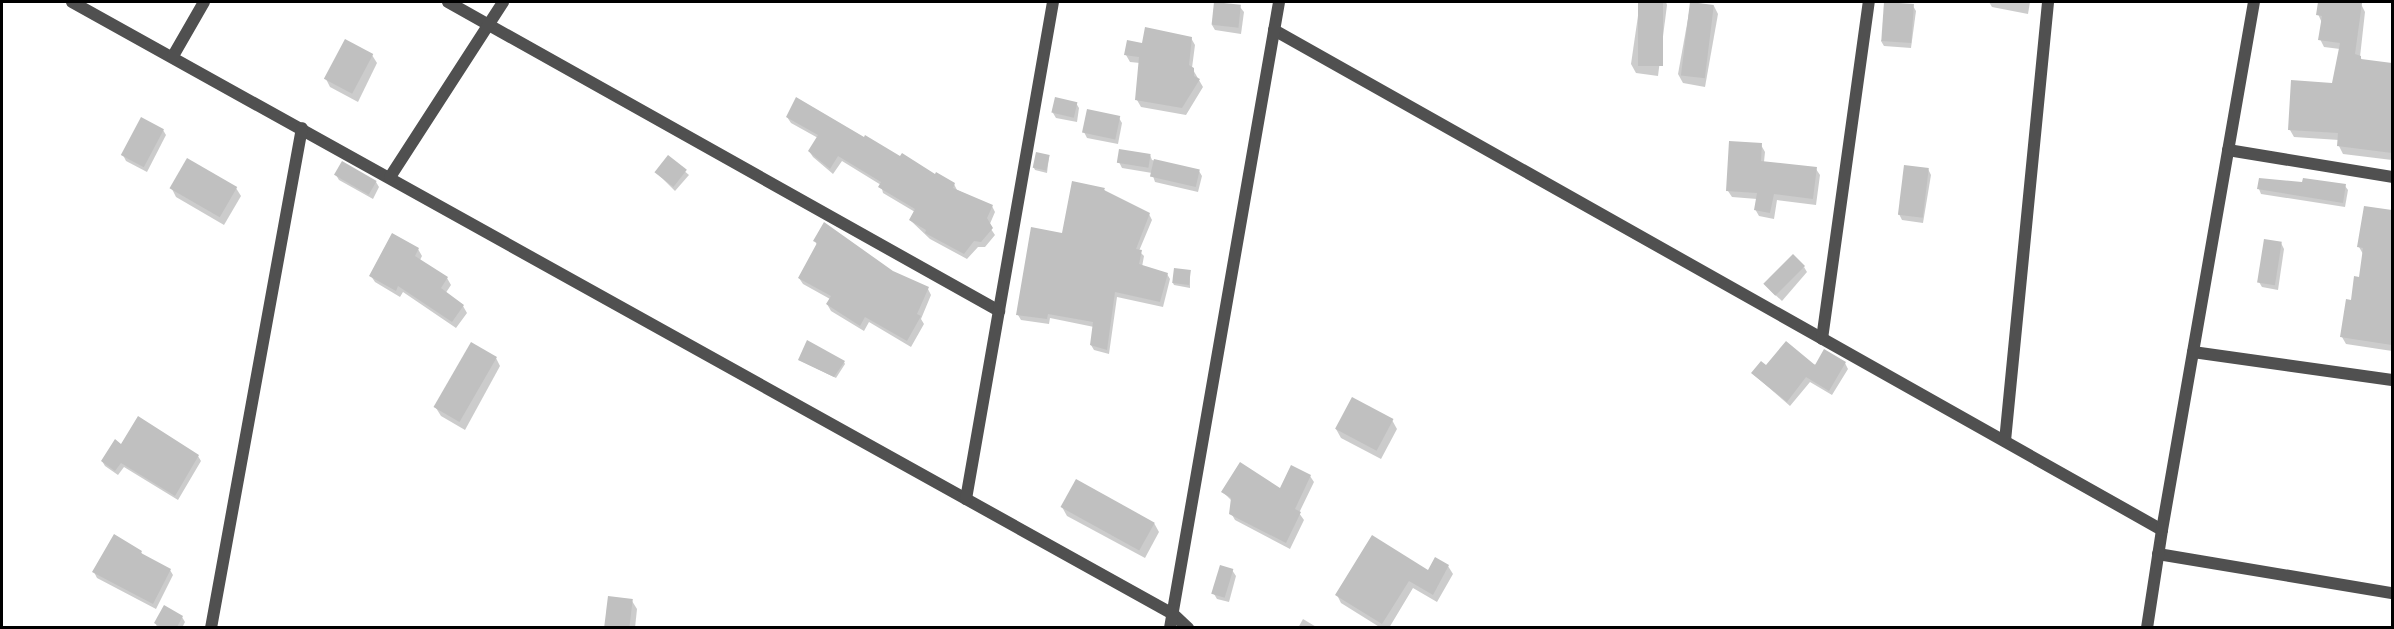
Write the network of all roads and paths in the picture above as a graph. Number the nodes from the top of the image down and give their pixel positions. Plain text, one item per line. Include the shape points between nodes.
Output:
1 (72, 2) edge
2 (204, 2) edge
3 (448, 2) edge
4 (503, 2) edge
5 (1053, 2) edge
6 (1279, 2) edge
7 (1869, 2) edge
8 (2048, 2) edge
9 (2254, 2) edge
10 (488, 24) junction
11 (1274, 30) junction
12 (173, 56) junction
13 (302, 128) junction
14 (2228, 150) junction
15 (390, 177) junction
16 (2392, 177) edge
17 (999, 311) junction
18 (1822, 339) junction
19 (2193, 352) junction
20 (2392, 380) edge
21 (2005, 441) junction
22 (966, 499) junction
23 (2162, 530) junction
24 (2158, 554) junction
25 (2392, 593) edge
26 (1173, 614) junction
27 (211, 627) edge
28 (1170, 627) edge
29 (1188, 627) edge
30 (2147, 627) edge

1 - 12 street
2 - 12 street
3 - 10 street
4 - 10 street
5 - 17 street
6 - 11 street
7 - 18 street
8 - 21 street
9 - 14 street
10 - 15 street
10 - 17 street
11 - 18 street
11 - 26 street
12 - 13 street
13 - 15 street
13 - 27 street
14 - 16 street
14 - 19 street
15 - 22 street
17 - 22 street
18 - 21 street
19 - 20 street
19 - 23 street
21 - 23 street
22 - 26 street
23 - 24 street
24 - 25 street
24 - 30 street
26 - 28 street
26 - 29 street

